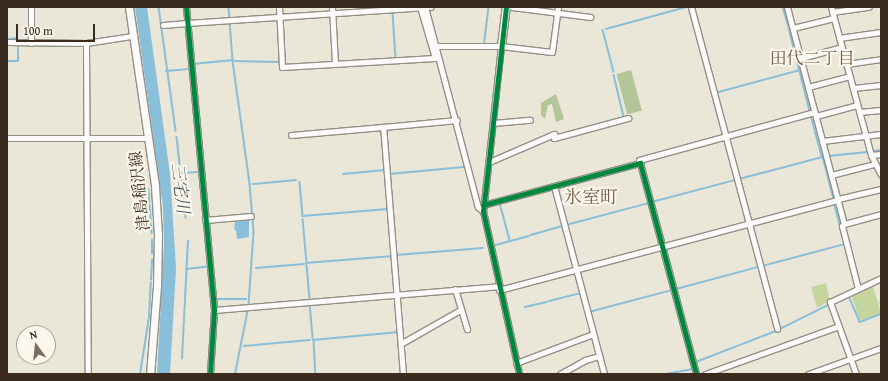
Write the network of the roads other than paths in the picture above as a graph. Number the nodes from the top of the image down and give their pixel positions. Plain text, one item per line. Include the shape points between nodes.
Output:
1 (31, 7) edge
2 (129, 7) edge
3 (186, 7) edge
4 (279, 7) edge
5 (332, 7) edge
6 (506, 7) edge
7 (512, 7) edge
8 (690, 7) edge
9 (787, 7) edge
10 (869, 7) edge
11 (424, 8) edge
12 (557, 10) edge
13 (832, 10) edge
14 (332, 14) junction
15 (590, 17) dead end
16 (279, 18) junction
17 (834, 18) junction
18 (187, 23) junction
19 (163, 25) dead end
20 (793, 28) junction
21 (881, 32) edge
22 (132, 36) junction
23 (839, 38) junction
24 (7, 42) edge
25 (31, 43) junction
26 (86, 43) junction
27 (434, 46) junction
28 (501, 46) junction
29 (842, 47) junction
30 (801, 58) junction
31 (881, 59) edge
32 (335, 64) junction
33 (846, 64) junction
34 (850, 76) junction
35 (881, 85) edge
36 (808, 87) junction
37 (853, 88) junction
38 (858, 105) junction
39 (881, 110) edge
40 (859, 112) junction
41 (815, 114) junction
42 (628, 118) dead end
43 (456, 120) junction
44 (530, 120) dead end
45 (493, 123) junction
46 (383, 127) junction
47 (881, 134) edge
48 (291, 135) dead end
49 (866, 136) junction
50 (725, 137) junction
51 (7, 138) edge
52 (86, 138) junction
53 (147, 138) junction
54 (822, 141) junction
55 (881, 154) edge
56 (871, 155) junction
57 (639, 160) dead end
58 (489, 162) junction
59 (874, 164) junction
60 (831, 175) junction
61 (881, 175) edge
62 (554, 186) junction
63 (881, 188) edge
64 (838, 199) junction
65 (483, 205) junction
66 (483, 211) junction
67 (881, 214) edge
68 (251, 216) dead end
69 (205, 220) junction
70 (748, 224) junction
71 (844, 224) junction
72 (662, 247) junction
73 (576, 269) junction
74 (881, 278) edge
75 (499, 288) junction
76 (455, 289) junction
77 (858, 289) junction
78 (398, 294) junction
79 (214, 310) junction
80 (460, 310) junction
81 (839, 326) junction
82 (467, 329) dead end
83 (777, 329) dead end
84 (593, 334) junction
85 (402, 342) junction
86 (881, 348) edge
87 (599, 356) junction
88 (851, 359) junction
89 (516, 363) junction
90 (88, 374) edge
91 (150, 374) edge
92 (210, 374) edge
93 (403, 374) edge
94 (518, 374) edge
95 (560, 374) edge
96 (604, 374) edge
97 (696, 374) edge
98 (705, 374) edge
99 (808, 374) edge
100 (856, 374) edge

1 - 25 street
2 - 22 main road, 津島稲沢線
3 - 18 street
4 - 16 street
5 - 14 street
6 - 28 main road
7 - 12 street
8 - 50 street
9 - 20 street
10 - 13 street
11 - 14 street
11 - 27 street
12 - 15 street
12 - 28 street via 552,52
13 - 17 street
14 - 16 street
14 - 32 street
16 - 18 street
16 - 32 street via 282,67
17 - 20 street
17 - 23 street
18 - 19 street
18 - 69 street
20 - 30 street
21 - 23 street
22 - 26 street
22 - 53 main road, 津島稲沢線
23 - 29 street
24 - 25 street
25 - 26 street
26 - 52 street
27 - 28 street
27 - 32 street via 435,58
27 - 43 street
28 - 45 street
29 - 30 street
29 - 33 street
30 - 36 street
31 - 33 street
33 - 34 street
34 - 36 street
34 - 37 street
35 - 37 street
36 - 41 street
37 - 38 street
38 - 40 street
38 - 41 street
39 - 40 street
40 - 49 street
41 - 50 street
41 - 54 street
42 - 58 street via 554,138 554,134
43 - 46 street
43 - 66 street via 478,207
44 - 45 street
45 - 58 street
46 - 48 street
46 - 78 street
47 - 49 street
49 - 54 street
49 - 56 street
50 - 57 street
50 - 70 street
51 - 52 street
52 - 53 street
52 - 90 street
53 - 91 main road, 津島稲沢線 via 155,186 158,235
54 - 60 street
55 - 56 street
56 - 59 street
58 - 65 street
59 - 60 street
59 - 61 street
60 - 64 street
62 - 65 street
62 - 72 street via 640,163
62 - 73 street
63 - 64 street
64 - 70 street
64 - 71 street
65 - 66 street
66 - 75 street
67 - 71 street
68 - 69 street
69 - 79 street
70 - 72 street
70 - 83 street
71 - 77 street via 842,226
72 - 73 street
72 - 97 street
73 - 75 street
73 - 84 street
74 - 77 street
75 - 76 street
75 - 89 street
76 - 78 street
76 - 80 street
77 - 81 street via 830,302
78 - 79 street
78 - 85 street
79 - 92 street
80 - 82 street
80 - 85 street
81 - 88 street
81 - 98 street
84 - 87 street
84 - 89 street
85 - 93 street
86 - 88 street
87 - 95 street via 584,360
87 - 96 street
88 - 99 street
88 - 100 street
89 - 94 street

